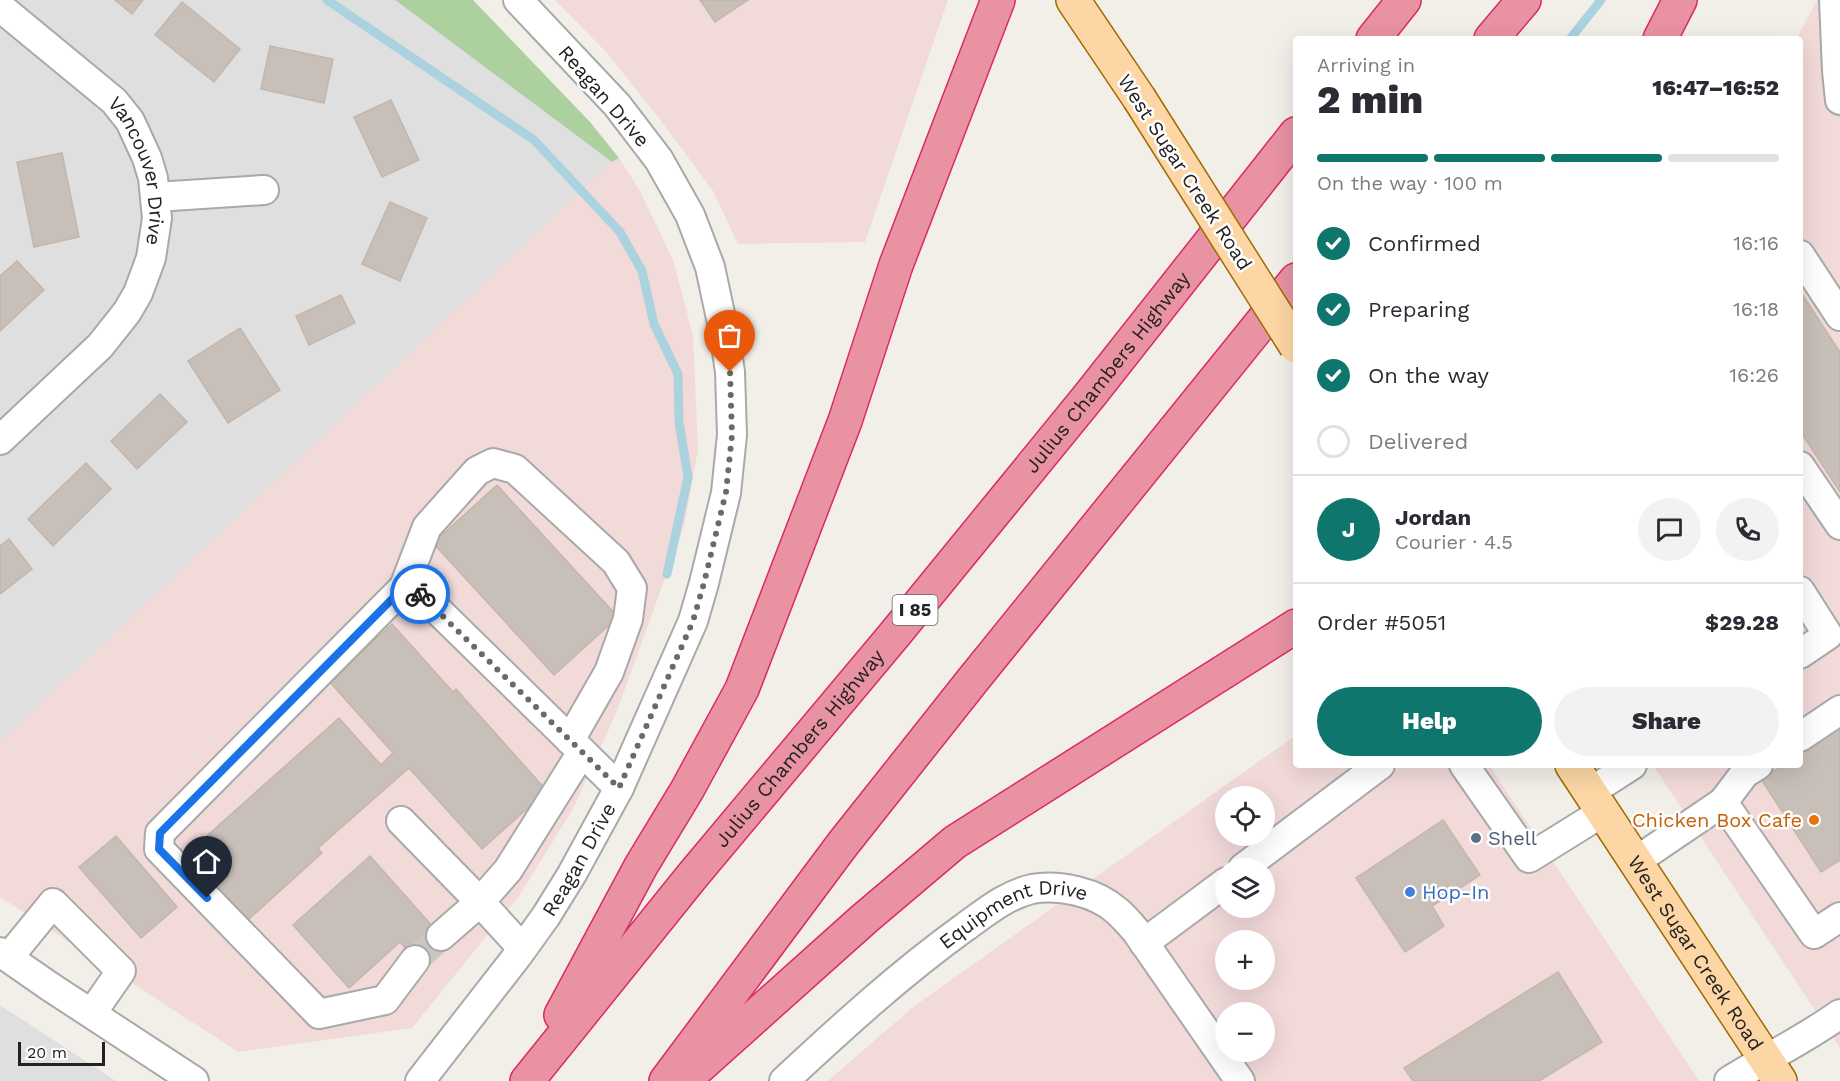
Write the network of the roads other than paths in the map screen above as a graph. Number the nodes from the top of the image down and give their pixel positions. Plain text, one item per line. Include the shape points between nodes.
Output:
1 (518, 0) edge
2 (998, 0) edge
3 (1073, 0) edge
4 (1404, 0) edge
5 (1524, 0) edge
6 (1680, 0) edge
7 (1836, 4) edge
8 (0, 7) edge
9 (1374, 36) edge
10 (1494, 36) edge
11 (1662, 36) edge
12 (1840, 99) edge
13 (1293, 138) edge
14 (264, 190) dead end
15 (156, 197) junction
16 (1803, 260) edge
17 (1293, 284) edge
18 (1840, 316) edge
19 (1293, 341) edge
20 (0, 440) edge
21 (1803, 470) edge
22 (1840, 525) edge
23 (404, 587) junction
24 (1803, 596) edge
25 (1293, 628) edge
26 (1803, 652) edge
27 (1840, 710) edge
28 (1803, 735) edge
29 (576, 746) junction
30 (1376, 768) edge
31 (1466, 768) edge
32 (1574, 768) edge
33 (1629, 768) edge
34 (1753, 768) edge
35 (619, 788) junction
36 (1597, 802) junction
37 (1723, 802) junction
38 (401, 821) dead end
39 (1256, 858) edge
40 (1636, 861) junction
41 (1215, 890) edge
42 (480, 902) junction
43 (1840, 917) edge
44 (441, 936) tunnel mouth
45 (1144, 943) junction
46 (522, 948) junction
47 (5, 954) edge
48 (415, 960) tunnel mouth
49 (92, 1013) junction
50 (1840, 1014) edge
51 (1773, 1070) edge
52 (194, 1081) edge
53 (420, 1081) edge
54 (527, 1081) edge
55 (666, 1081) edge
56 (683, 1081) edge
57 (784, 1081) edge
58 (1240, 1081) edge
59 (1729, 1081) edge

1 - 35 street, Reagan Drive via 617,105 658,160 690,215 710,267 730,372 732,435 726,492 704,583 693,621
2 - 54 highway via 896,265 841,432 742,689 640,866
3 - 19 main road, West Sugar Creek Road, bridge
4 - 9 highway
5 - 10 highway
6 - 11 highway
7 - 12 street
8 - 15 street, Vancouver Drive via 114,101 130,121 147,158
13 - 54 highway, Julius Chambers Highway / I 85 via 1075,414
14 - 15 street
15 - 20 street, Vancouver Drive via 151,258 127,312 100,346
16 - 18 street
17 - 55 highway via 849,836
21 - 22 street
23 - 29 street via 416,589
23 - 29 street via 427,527 477,471 493,463 515,469 616,562 632,588 628,619
23 - 48 street via 160,833 159,849 319,1014 384,1000
24 - 26 street via 1828,635
25 - 56 highway via 955,842
27 - 28 street
29 - 35 street
29 - 42 street via 508,870
30 - 39 street
31 - 36 street via 1529,858
32 - 36 main road, West Sugar Creek Road
33 - 36 street
34 - 37 street
35 - 46 street, Reagan Drive via 572,874
36 - 40 main road, West Sugar Creek Road
37 - 40 street
37 - 43 street via 1814,934
38 - 42 street
40 - 51 main road, West Sugar Creek Road
41 - 45 street
42 - 44 street
42 - 46 street
45 - 57 street, Equipment Drive via 1116,909 1090,895 1062,888 1032,889 1004,899 931,952
45 - 58 street, Equipment Drive
46 - 53 street, Reagan Drive
47 - 49 street
47 - 49 street via 53,903 121,971
49 - 52 street
50 - 51 street
51 - 59 street

